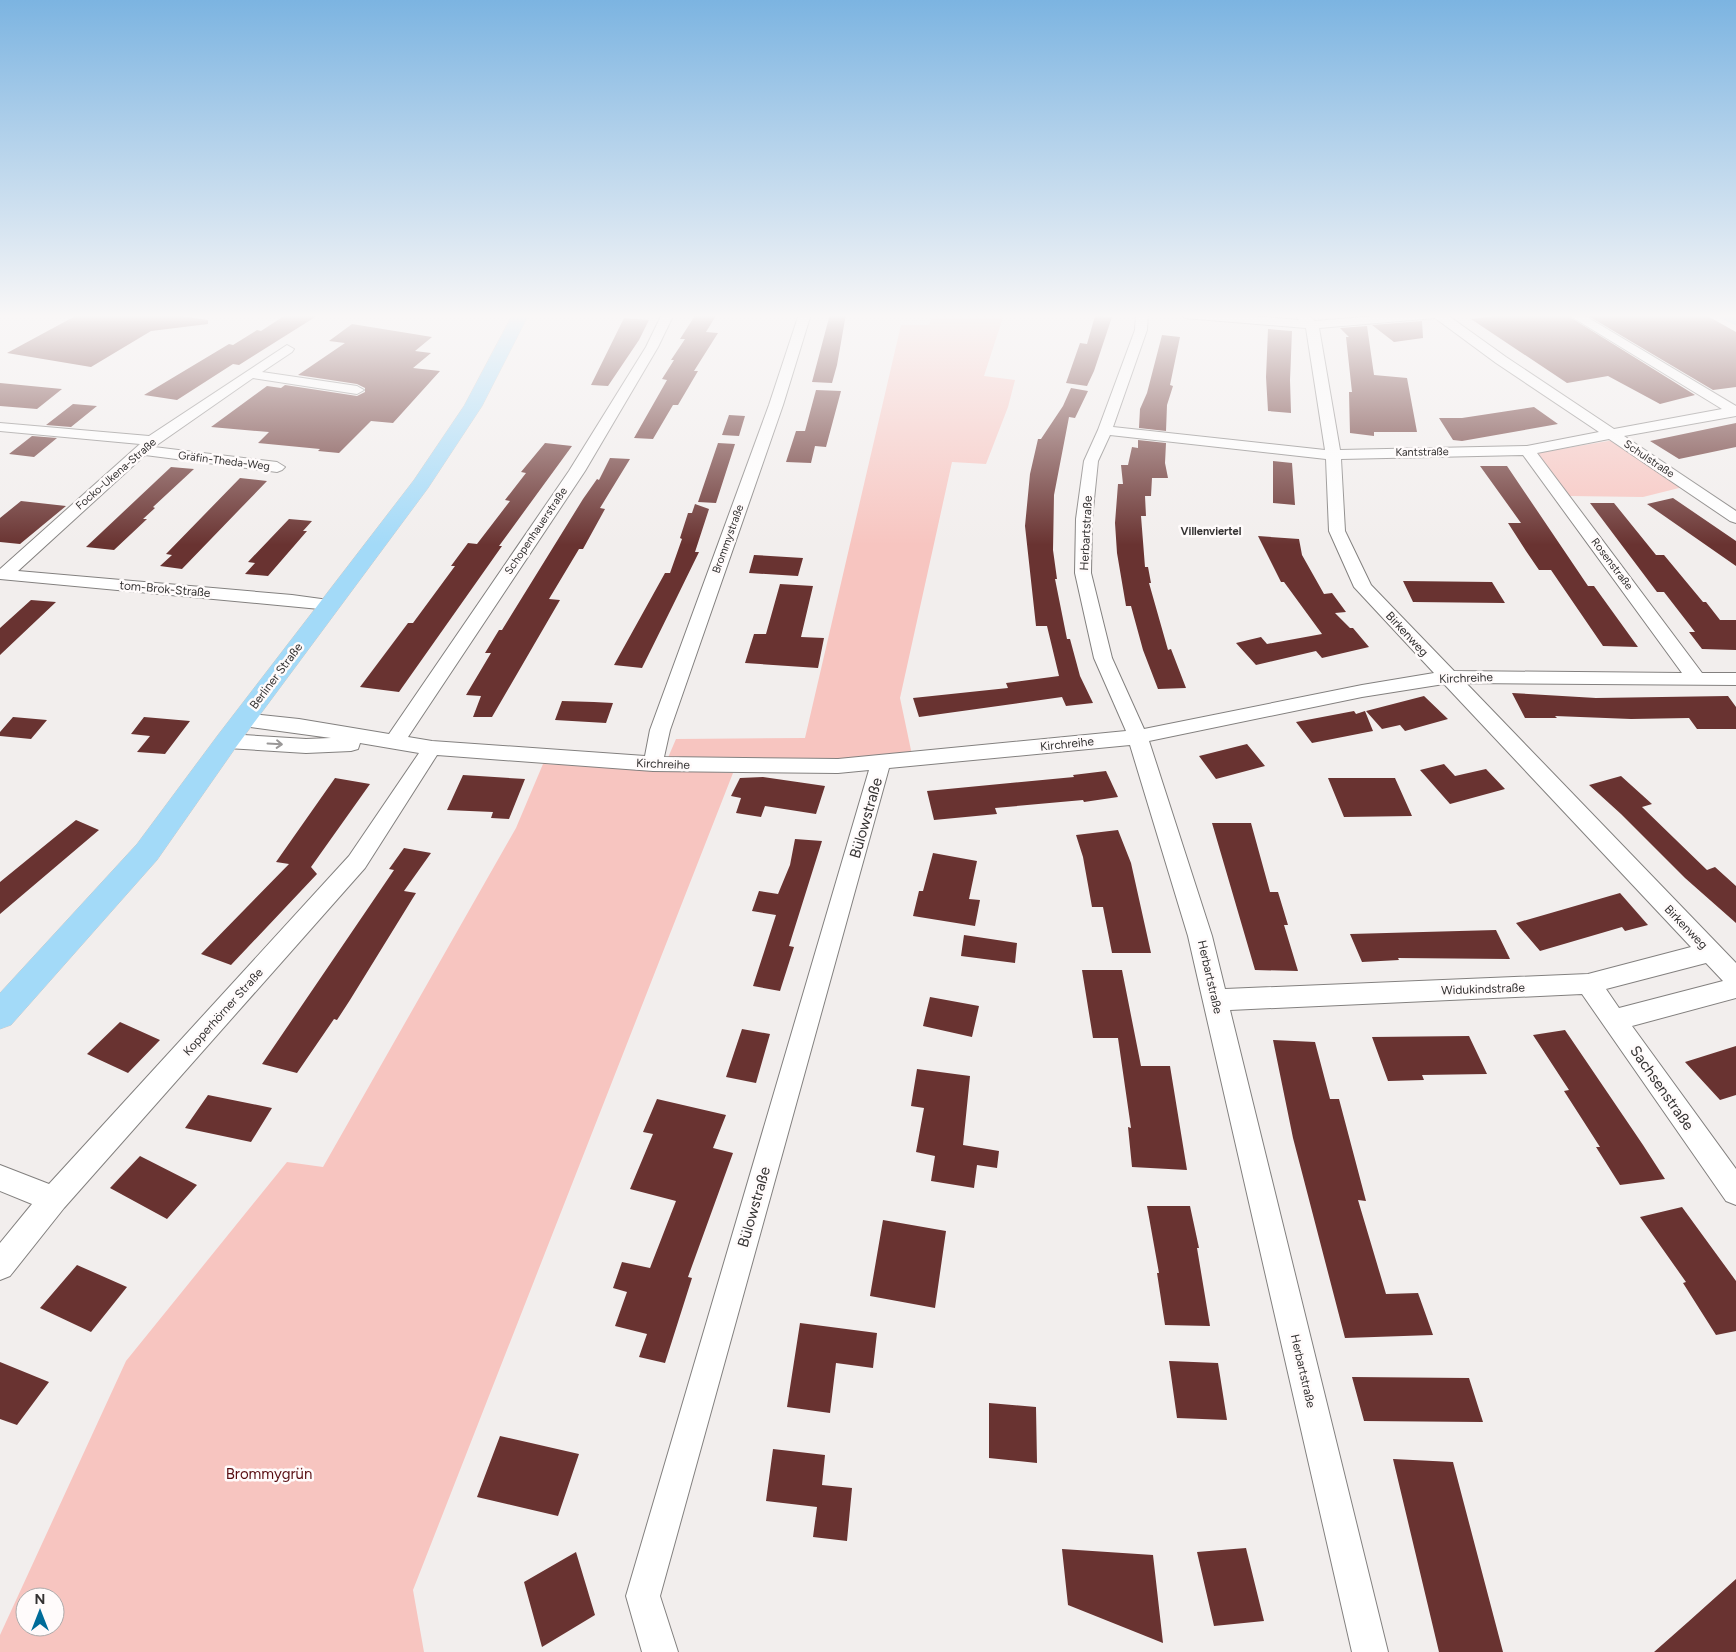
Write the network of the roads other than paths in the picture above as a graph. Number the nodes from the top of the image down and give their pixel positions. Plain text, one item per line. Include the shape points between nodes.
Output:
1 (226, 391) edge
2 (481, 391) edge
3 (625, 391) edge
4 (781, 391) edge
5 (1119, 391) edge
6 (1323, 391) edge
7 (1547, 391) edge
8 (1703, 391) edge
9 (1736, 411) edge
10 (0, 427) edge
11 (1105, 430) junction
12 (1613, 435) junction
13 (147, 446) junction
14 (1527, 450) junction
15 (1333, 455) junction
16 (277, 467) dead end
17 (1736, 518) edge
18 (2, 574) edge
19 (330, 605) junction
20 (1447, 677) junction
21 (1697, 679) junction
22 (1736, 679) edge
23 (234, 731) junction
24 (1138, 737) junction
25 (394, 742) junction
26 (432, 748) junction
27 (881, 762) junction
28 (653, 764) junction
29 (1711, 952) junction
30 (1736, 979) edge
31 (1588, 984) junction
32 (1736, 988) edge
33 (1215, 1000) junction
34 (0, 1015) edge
35 (1614, 1020) junction
36 (0, 1178) edge
37 (1736, 1192) edge
38 (54, 1199) junction
39 (0, 1266) edge
40 (660, 1652) edge
41 (1370, 1652) edge

1 - 13 street, Focko-Ukena-Straße
2 - 19 main road, Berliner Straße via 421,484
3 - 25 street, Schopenhauerstraße via 577,471
4 - 28 street, Brommystraße via 660,730
5 - 11 street, Herbartstraße
6 - 15 street, Birkenweg
7 - 12 street, Schulstraße
8 - 9 street
9 - 12 street, Kantstraße
10 - 13 street, Gräfin-Theda-Weg
11 - 15 street, Kantstraße
11 - 24 street, Herbartstraße via 1092,461 1084,519 1083,573 1103,658
12 - 14 street, Kantstraße
12 - 17 street, Schulstraße
13 - 16 street, Gräfin-Theda-Weg
13 - 18 street, Focko-Ukena-Straße
14 - 15 street, Kantstraße
14 - 21 street, Rosenstraße
15 - 20 street, Birkenweg via 1337,531 1363,587
18 - 19 street, tom-Brok-Straße
19 - 23 main road, Berliner Straße
20 - 21 street, Kirchreihe
20 - 24 street, Kirchreihe
20 - 29 street, Birkenweg
21 - 22 street, Kirchreihe
23 - 25 street, Kirchreihe via 306,746
23 - 34 main road, Berliner Straße via 147,852
24 - 27 street, Kirchreihe
24 - 33 street, Herbartstraße via 1200,936
25 - 26 street, Kirchreihe
26 - 28 street, Kirchreihe
26 - 38 street, Kopperhörner Straße via 357,862
27 - 28 street, Kirchreihe via 838,766
27 - 40 street, Bülowstraße via 643,1596
29 - 30 street
29 - 31 street, Widukindstraße
31 - 33 street, Widukindstraße
31 - 35 street, Sachsenstraße
32 - 35 street
33 - 41 street, Herbartstraße
35 - 37 street, Sachsenstraße
36 - 38 street
38 - 39 street, Kopperhörner Straße

